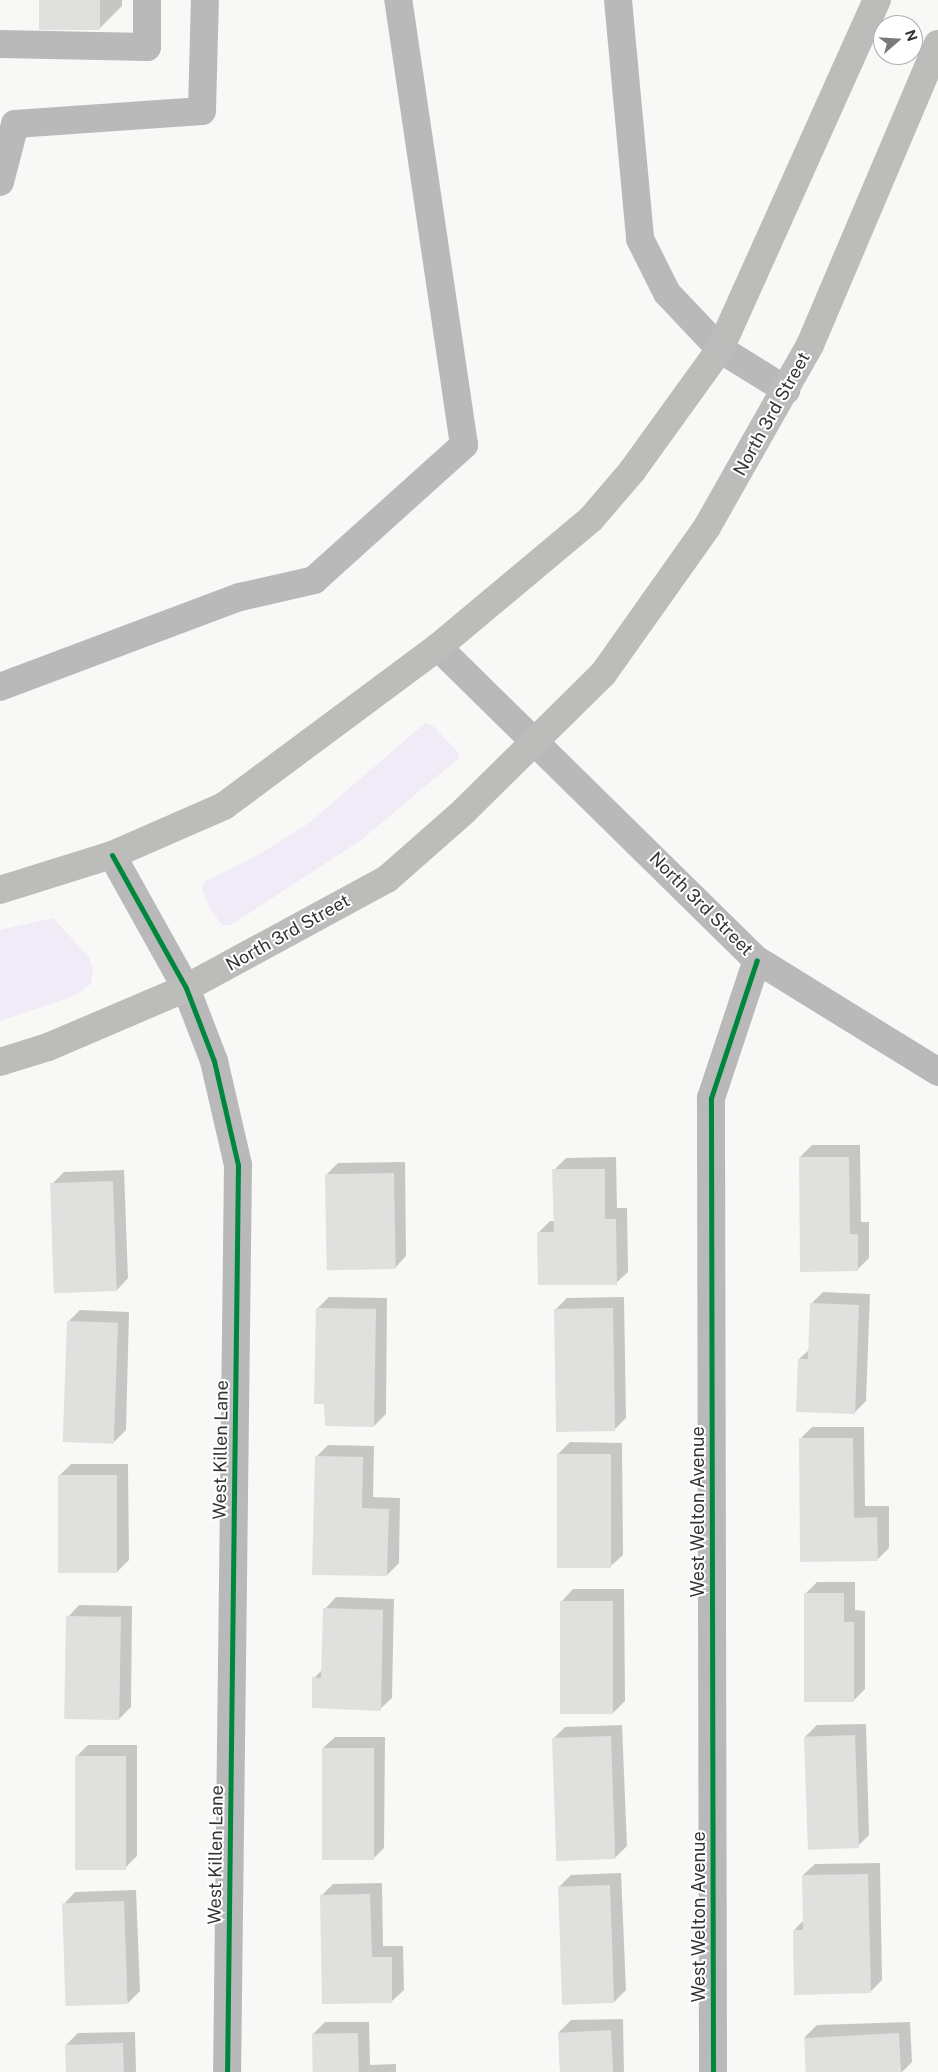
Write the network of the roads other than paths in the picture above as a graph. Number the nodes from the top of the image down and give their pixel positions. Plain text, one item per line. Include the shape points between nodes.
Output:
1 (147, 0) edge
2 (205, 0) edge
3 (398, 0) edge
4 (618, 0) edge
5 (877, 0) edge
6 (0, 44) edge
7 (938, 44) edge
8 (0, 182) edge
9 (720, 349) junction
10 (786, 390) junction
11 (438, 647) junction
12 (0, 687) edge
13 (535, 740) junction
14 (112, 855) junction
15 (0, 890) edge
16 (757, 960) junction
17 (186, 988) junction
18 (0, 1062) edge
19 (938, 1072) edge
20 (227, 2072) edge
21 (713, 2072) edge

1 - 6 street via 147,48
2 - 8 street via 202,111 15,124
3 - 12 street via 464,445 314,580 240,597
4 - 9 street via 640,240 667,293
5 - 9 main road
7 - 10 main road, North 3rd Street via 810,345
9 - 10 street
9 - 11 main road via 632,471 591,519
10 - 13 main road, North 3rd Street via 707,527 625,643 602,674
11 - 13 street, North 3rd Street
11 - 14 main road via 224,806
13 - 16 street, North 3rd Street
13 - 17 main road, North 3rd Street via 464,811 387,879
14 - 15 main road
14 - 17 street, West Killen Lane
16 - 19 street, North 3rd Street
16 - 21 street, West Welton Avenue via 711,1098
17 - 18 main road, North 3rd Street via 48,1047
17 - 20 street, West Killen Lane via 214,1061 238,1165

